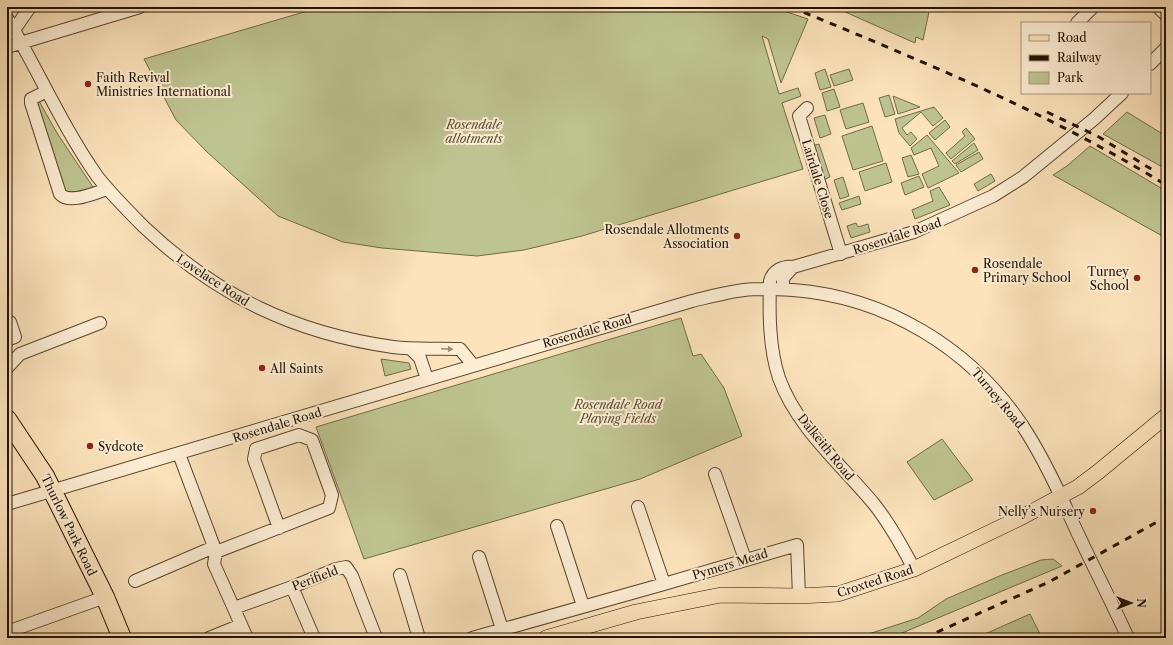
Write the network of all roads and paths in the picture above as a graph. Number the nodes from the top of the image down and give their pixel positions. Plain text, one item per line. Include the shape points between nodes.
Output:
1 (30, 7) edge
2 (140, 7) edge
3 (1093, 7) edge
4 (1158, 7) edge
5 (1166, 15) edge
6 (7, 18) edge
7 (1078, 22) edge
8 (14, 30) junction
9 (22, 42) junction
10 (7, 47) edge
11 (1166, 48) edge
12 (1151, 63) edge
13 (47, 91) junction
14 (1121, 94) edge
15 (807, 108) dead end
16 (108, 189) junction
17 (842, 254) junction
18 (794, 267) junction
19 (770, 289) junction
20 (783, 289) junction
21 (10, 322) dead end
22 (100, 323) dead end
23 (7, 340) edge
24 (410, 349) junction
25 (473, 365) junction
26 (7, 368) edge
27 (427, 379) junction
28 (1166, 416) edge
29 (7, 418) edge
30 (180, 454) junction
31 (715, 474) dead end
32 (52, 491) junction
33 (1061, 497) junction
34 (7, 504) edge
35 (638, 507) dead end
36 (557, 526) dead end
37 (279, 528) junction
38 (215, 549) junction
39 (479, 557) dead end
40 (745, 560) junction
41 (914, 569) junction
42 (400, 575) dead end
43 (135, 581) dead end
44 (664, 584) junction
45 (292, 587) junction
46 (799, 596) junction
47 (105, 598) junction
48 (583, 606) junction
49 (234, 608) junction
50 (241, 625) junction
51 (502, 629) junction
52 (7, 632) edge
53 (122, 638) edge
54 (209, 638) edge
55 (247, 638) edge
56 (314, 638) edge
57 (376, 638) edge
58 (419, 638) edge
59 (472, 638) edge
60 (546, 638) edge
61 (1128, 638) edge

1 - 8 street
2 - 9 street
3 - 7 street
4 - 5 street
6 - 8 street, Lovelace Road
8 - 9 street, Lovelace Road
9 - 10 street
9 - 13 street, Lovelace Road
11 - 12 street
13 - 16 street, Lovelace Road via 94,171
13 - 16 street via 32,99 31,103 60,194 63,198 70,199
14 - 17 street, Rosendale Road via 1053,153 1004,190 945,220
15 - 17 street, Lairdale Close via 799,116
16 - 24 street, Lovelace Road via 169,251 234,296 270,314 321,332
17 - 18 street, Rosendale Road
18 - 19 street, Rosendale Road via 779,269 771,278
18 - 20 street via 783,278
19 - 20 street, Rosendale Road
19 - 25 street, Rosendale Road via 744,290 692,301
19 - 41 street, Dalkeith Road via 774,359 780,380 792,404 810,432 888,522
20 - 33 street, Turney Road via 851,299 897,317 940,340 962,357 1007,405 1035,446
21 - 23 street via 15,337
22 - 26 street via 20,354
24 -> 25 street, Lovelace Road via 460,349
24 - 27 street via 420,358
25 - 27 street, Rosendale Road
27 - 30 street, Rosendale Road
28 - 33 main road, Croxted Road via 1089,479
29 - 32 highway, Thurlow Park Road
30 - 32 street, Rosendale Road
30 - 38 street
31 - 40 street
32 - 34 street, Rosendale Road
32 - 47 highway, Thurlow Park Road
33 - 41 main road, Croxted Road
33 - 61 street, Turney Road
35 - 44 street
36 - 48 street
37 - 37 street via 254,459 256,449 299,435 312,440 332,495 329,508
37 - 38 street
38 - 43 street
38 - 49 street via 214,564
39 - 51 street
40 - 44 street, Pymers Mead
40 - 46 street, Pymers Mead via 802,543
41 - 46 main road, Croxted Road via 838,594
42 - 58 street
44 - 48 street, Pymers Mead
45 - 49 street, Perifield
45 - 56 street
45 - 57 street, Perifield via 346,567 352,576
46 - 60 main road, Croxted Road via 721,595 636,612
47 - 52 street
47 - 53 highway, Thurlow Park Road
48 - 51 street, Pymers Mead
49 - 50 street
50 - 54 street
50 - 55 street
51 - 59 street, Pymers Mead

